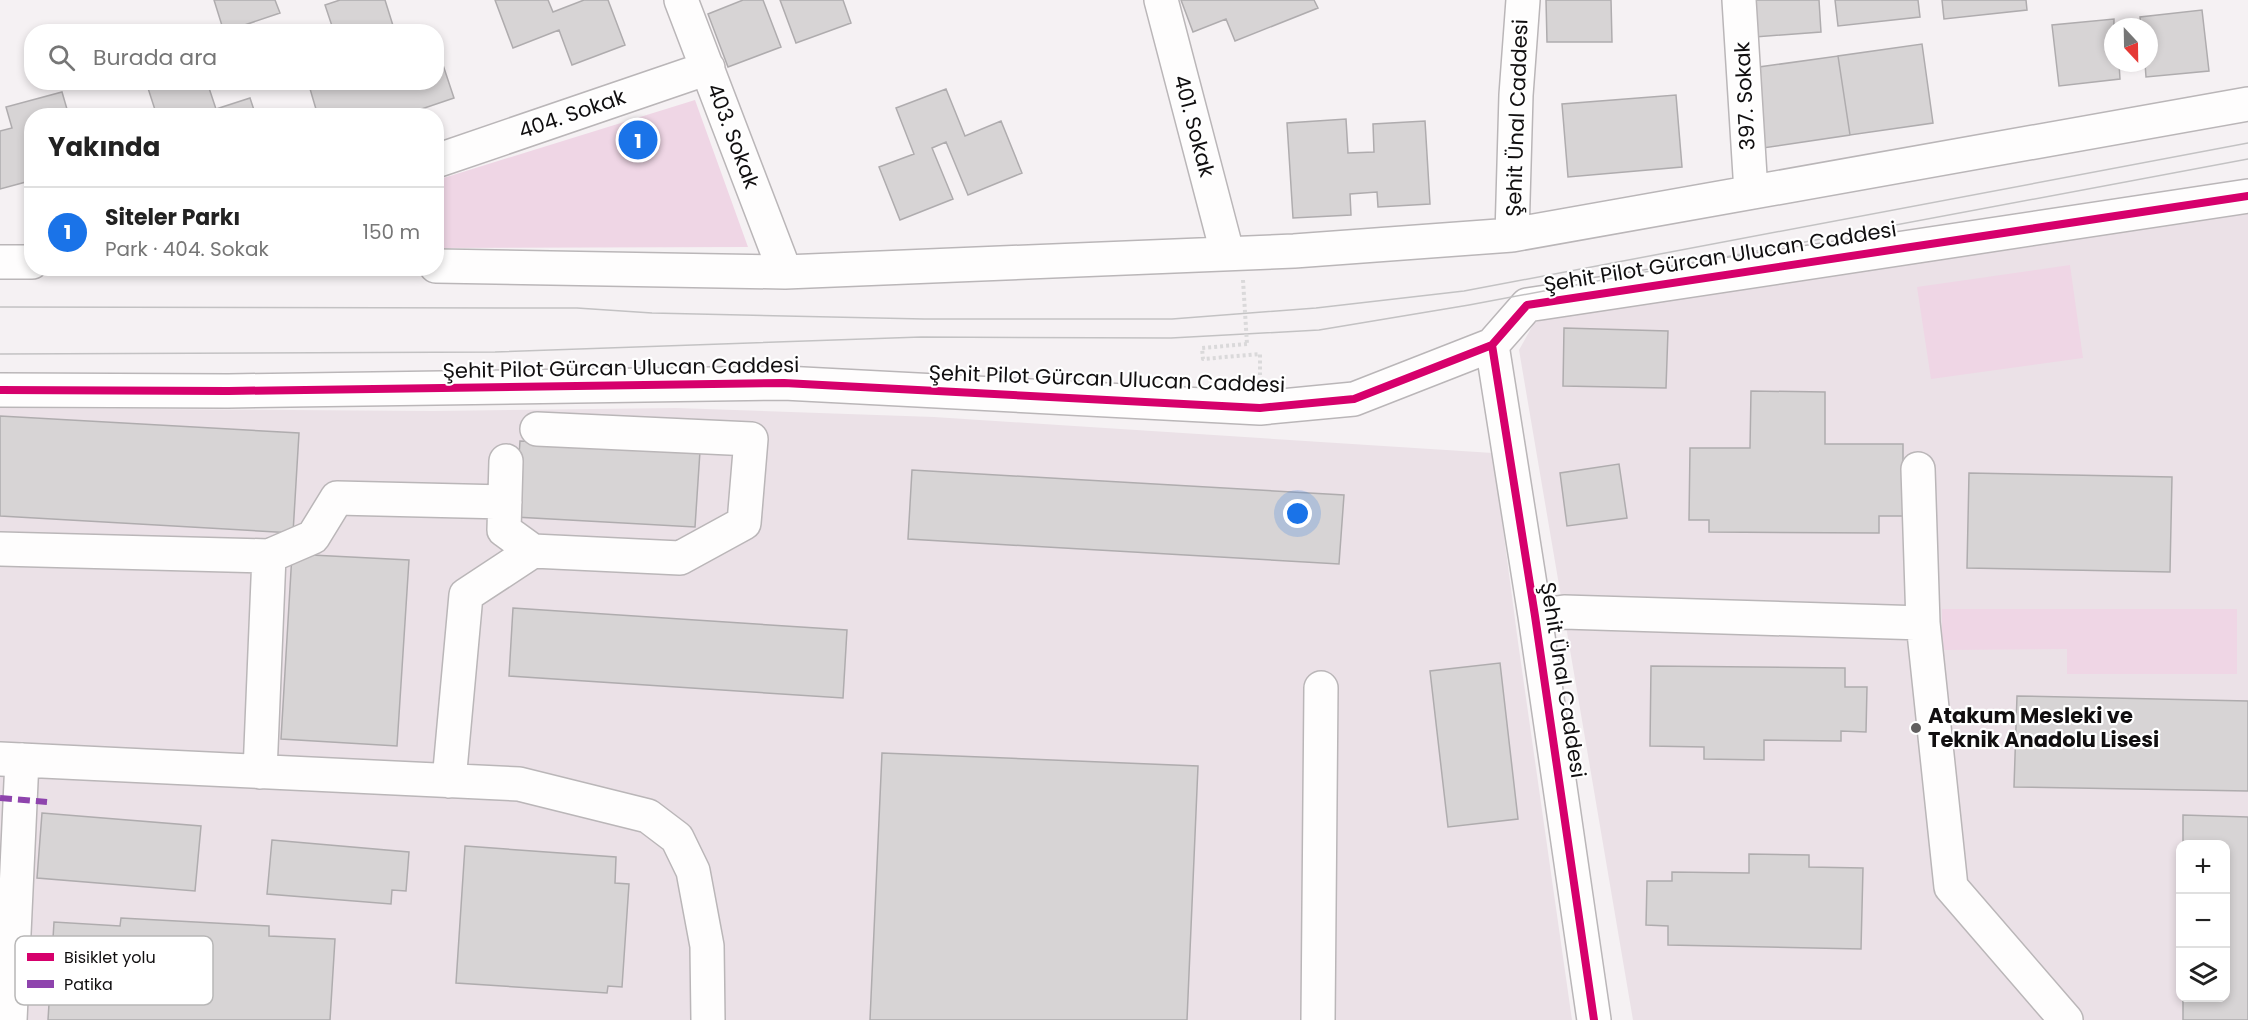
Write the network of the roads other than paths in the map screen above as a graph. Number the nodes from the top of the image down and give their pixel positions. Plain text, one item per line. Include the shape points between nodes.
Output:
1 (681, 0) edge
2 (1161, 0) edge
3 (1523, 0) edge
4 (1739, 0) edge
5 (708, 68) junction
6 (2248, 104) edge
7 (444, 157) edge
8 (1751, 192) junction
9 (2248, 196) edge
10 (1512, 235) junction
11 (0, 262) edge
12 (24, 262) edge
13 (444, 266) edge
14 (1235, 266) junction
15 (785, 272) junction
16 (1491, 345) junction
17 (0, 390) edge
18 (537, 429) dead end
19 (506, 461) dead end
20 (1918, 469) dead end
21 (505, 502) junction
22 (0, 549) edge
23 (533, 551) junction
24 (269, 555) junction
25 (1535, 616) junction
26 (1923, 623) junction
27 (1321, 688) dead end
28 (11, 760) edge
29 (260, 772) junction
30 (449, 781) junction
31 (23, 800) edge
32 (10, 1020) edge
33 (708, 1020) edge
34 (1318, 1020) edge
35 (1594, 1020) edge
36 (2066, 1020) edge

1 - 5 street, 403. Sokak
2 - 14 street, 401. Sokak
3 - 10 street, Şehit Ünal Caddesi
4 - 8 street, 397. Sokak
5 - 7 street, 404. Sokak
5 - 15 street, 403. Sokak
6 - 8 street
8 - 10 street
9 - 16 street, Şehit Pilot Gürcan Ulucan Caddesi via 1527,305
10 - 14 street via 1294,251
11 - 12 street
13 - 15 street
14 - 15 street
16 - 17 street, Şehit Pilot Gürcan Ulucan Caddesi via 1354,399 1260,408 784,383 228,391
16 - 25 street, Şehit Ünal Caddesi
18 - 23 street via 751,439 744,524 680,558
19 - 21 street
20 - 26 street
21 - 23 street via 504,530
21 - 24 street via 337,498 313,537
22 - 24 street
23 - 30 street via 466,595
24 - 29 street
25 - 26 street via 1564,612
25 - 35 street, Şehit Ünal Caddesi
26 - 36 street via 1951,887
27 - 34 street
28 - 29 street
28 - 31 street
29 - 30 street
30 - 33 street via 519,784 648,816 677,838 693,871 707,946
31 - 32 street

